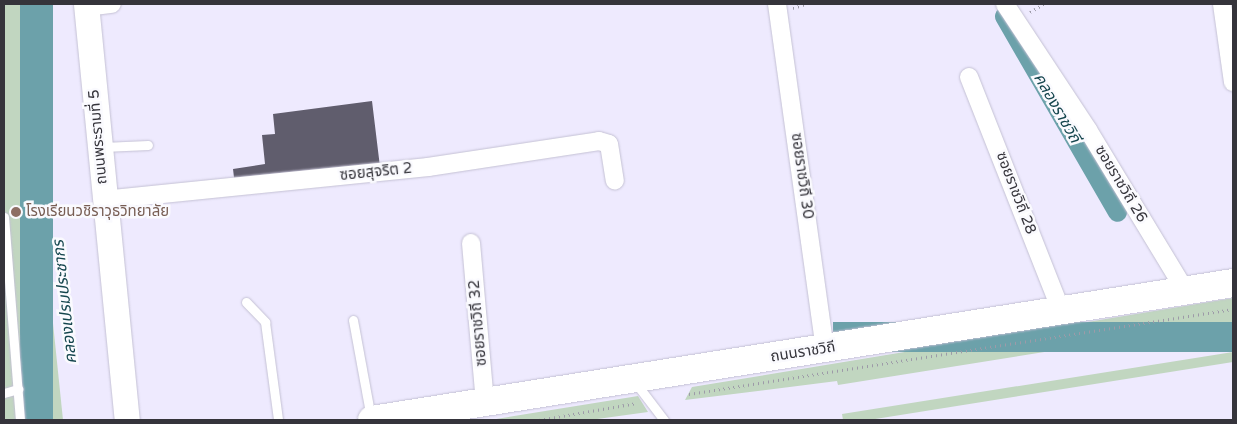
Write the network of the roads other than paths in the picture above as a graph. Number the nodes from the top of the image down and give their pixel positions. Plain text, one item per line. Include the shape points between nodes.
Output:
1 (112, 4) edge
2 (776, 4) edge
3 (1005, 4) edge
4 (1222, 4) edge
5 (86, 6) edge
6 (969, 76) dead end
7 (1233, 82) edge
8 (148, 145) dead end
9 (100, 147) junction
10 (616, 181) dead end
11 (103, 200) junction
12 (4, 218) edge
13 (471, 243) dead end
14 (1233, 283) edge
15 (1185, 290) junction
16 (246, 302) dead end
17 (1061, 310) junction
18 (353, 320) dead end
19 (825, 348) junction
20 (634, 380) junction
21 (18, 389) junction
22 (4, 393) edge
23 (485, 403) junction
24 (20, 420) edge
25 (127, 420) edge
26 (278, 420) edge
27 (372, 420) edge
28 (664, 420) edge

1 - 5 street
2 - 19 street, ซอยราชวิถี 30
3 - 15 street, ซอยราชวิถี 26 via 1088,130
4 - 7 street
5 - 9 main road, ถนนพระรามที่ 5
6 - 17 street, ซอยราชวิถี 28
8 - 9 lane
9 - 11 main road, ถนนพระรามที่ 5
10 - 11 street, ซอยสุจริต 2 via 609,144 599,141 428,167
11 - 25 main road, ถนนพระรามที่ 5
12 - 21 lane
13 - 23 street, ซอยราชวิถี 32
14 - 15 main road, ถนนราชวิถี
15 - 17 main road, ถนนราชวิถี
16 - 26 lane via 265,322
17 - 19 main road, ถนนราชวิถี
18 - 27 lane
19 - 20 main road, ถนนราชวิถี
20 - 23 main road, ถนนราชวิถี
20 - 28 lane
21 - 22 lane
21 - 24 lane
23 - 27 main road, ถนนราชวิถี

